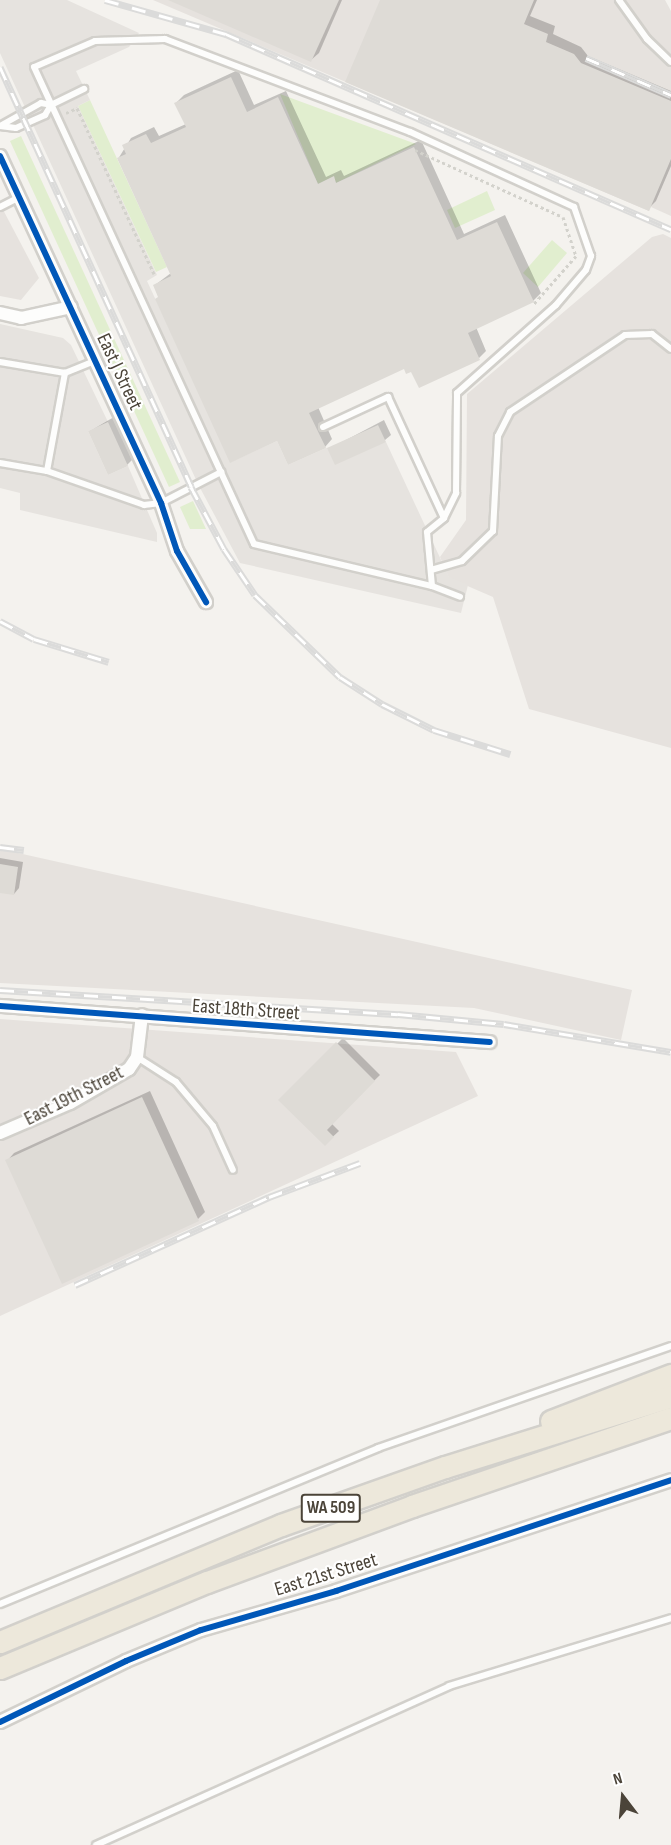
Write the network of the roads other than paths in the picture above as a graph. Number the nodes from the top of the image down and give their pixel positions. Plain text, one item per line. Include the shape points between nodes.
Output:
1 (618, 0) edge
2 (671, 62) edge
3 (84, 89) dead end
4 (51, 105) junction
5 (0, 126) edge
6 (0, 156) edge
7 (20, 197) junction
8 (0, 207) edge
9 (71, 307) junction
10 (0, 313) edge
11 (671, 349) edge
12 (95, 361) junction
13 (0, 362) edge
14 (65, 374) junction
15 (323, 427) dead end
16 (0, 463) edge
17 (47, 471) junction
18 (221, 472) junction
19 (161, 503) junction
20 (444, 518) junction
21 (431, 570) junction
22 (432, 586) junction
23 (460, 597) dead end
24 (206, 602) dead end
25 (0, 1006) edge
26 (142, 1015) junction
27 (490, 1042) dead end
28 (137, 1057) junction
29 (0, 1133) edge
30 (233, 1170) dead end
31 (671, 1346) edge
32 (671, 1375) edge
33 (671, 1396) edge
34 (671, 1418) edge
35 (445, 1467) junction
36 (671, 1480) edge
37 (0, 1604) edge
38 (671, 1618) edge
39 (0, 1642) edge
40 (0, 1668) edge
41 (0, 1722) edge
42 (97, 1845) edge

1 - 2 lane via 647,39
3 - 4 lane
4 - 5 lane via 41,103
4 - 5 lane via 45,115 16,128
4 - 18 lane
4 - 20 lane via 34,67 94,41 165,39 410,132 574,207 591,256 586,270 556,305 458,393 456,493
6 - 7 street, East J Street
7 - 8 lane
7 - 9 street, East J Street
9 - 10 street via 21,318
9 - 12 street, East J Street
11 - 21 lane via 652,334 625,335 510,412 498,436 493,531 462,561
12 - 14 lane
12 - 19 street, East J Street
13 - 14 lane
14 - 17 lane
15 - 20 lane via 388,397
16 - 17 lane
17 - 19 lane via 144,505
18 - 19 lane
18 - 22 lane via 254,544
19 - 24 street, East J Street via 177,551
20 - 21 lane via 428,532
21 - 22 lane
22 - 23 lane
25 - 26 street, East 18th Street
26 - 27 street, East 18th Street via 182,1022
26 - 28 street, East 19th Street
28 - 29 street, East 19th Street via 113,1080
28 - 30 lane via 176,1082 213,1126
31 - 37 lane via 378,1448
32 - 35 highway
33 - 35 highway, WA 509
34 - 40 highway, WA 509 via 412,1506 207,1582
35 - 39 highway, WA 509 via 281,1526
36 - 41 street, East 21st Street via 336,1591 201,1630 126,1661
38 - 42 lane via 449,1686

